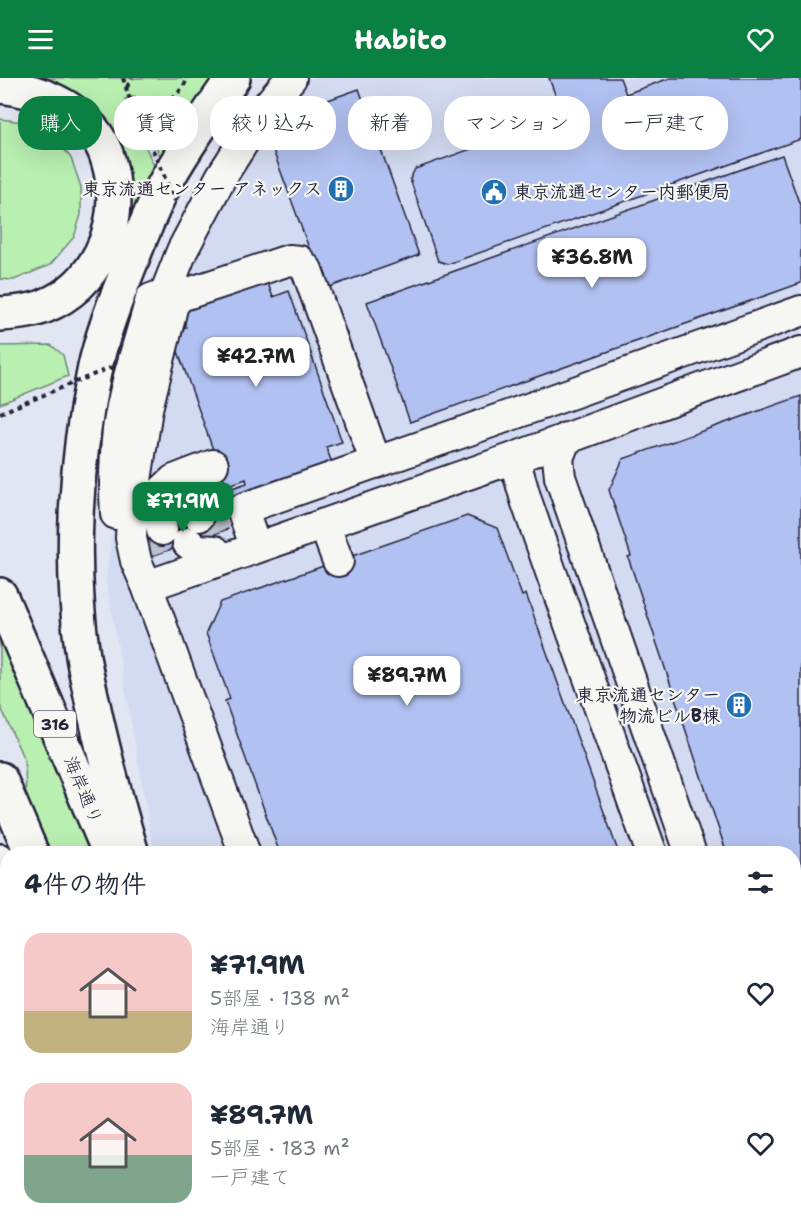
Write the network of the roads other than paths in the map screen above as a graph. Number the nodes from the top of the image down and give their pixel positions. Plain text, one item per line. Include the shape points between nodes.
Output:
1 (232, 78) edge
2 (291, 78) edge
3 (0, 86) edge
4 (169, 299) junction
5 (801, 311) edge
6 (0, 314) edge
7 (801, 352) edge
8 (566, 438) junction
9 (514, 458) junction
10 (376, 463) junction
11 (480, 469) junction
12 (526, 500) junction
13 (324, 524) junction
14 (189, 530) junction
15 (256, 548) junction
16 (338, 561) dead end
17 (0, 595) edge
18 (0, 779) edge
19 (29, 846) edge
20 (107, 846) edge
21 (130, 846) edge
22 (244, 846) edge
23 (649, 846) edge
24 (688, 846) edge

1 - 21 main road via 165,185 138,243 95,366 85,423 75,541 76,596 83,656
2 - 4 street via 263,111 222,177 182,251
3 - 6 main road via 44,96 67,107 87,124 102,144 110,165 114,212 100,257 67,294 45,306
4 - 10 street via 289,260 299,261 307,270
4 - 14 street via 133,500 131,538 136,561
5 - 10 street
7 - 8 street
8 - 9 street
8 - 24 street via 558,458 560,477
9 - 11 street
9 - 12 street
10 - 15 street via 242,509
11 - 12 street
11 - 13 street
12 - 23 street
13 - 15 street
13 - 16 street
14 - 14 street via 158,495 174,480
14 - 15 street
14 - 22 street
17 - 20 main road, 海岸通り / 316
18 - 19 main road

